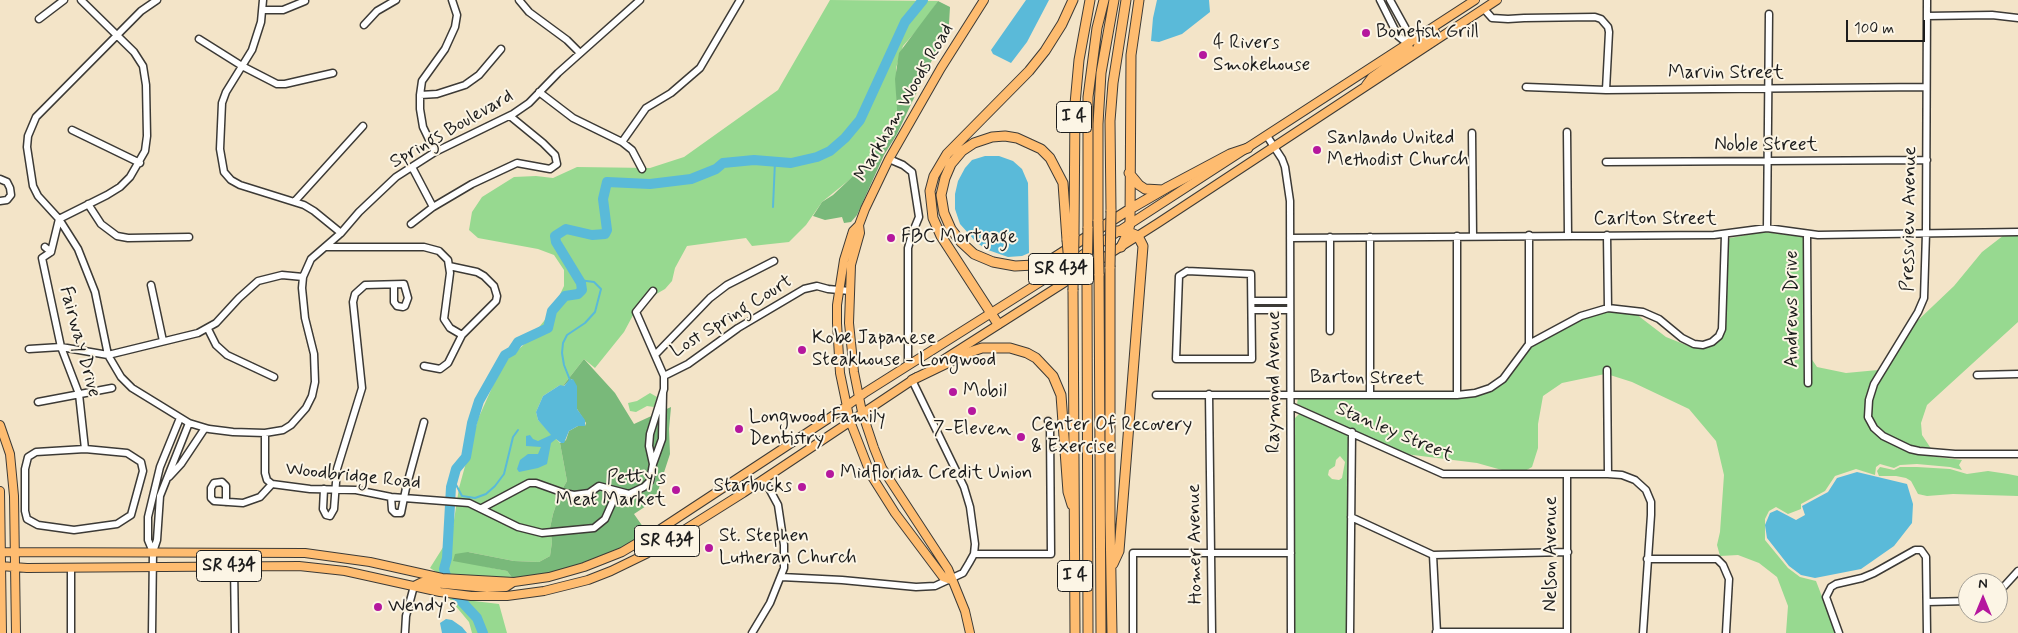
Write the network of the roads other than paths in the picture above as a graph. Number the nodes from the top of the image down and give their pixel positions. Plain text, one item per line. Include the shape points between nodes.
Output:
1 (64, 0) edge
2 (81, 0) edge
3 (157, 0) edge
4 (263, 0) edge
5 (396, 0) edge
6 (452, 0) edge
7 (520, 0) edge
8 (640, 0) edge
9 (740, 0) edge
10 (984, 0) edge
11 (1072, 0) edge
12 (1090, 0) edge
13 (1104, 0) edge
14 (1114, 0) edge
15 (1126, 0) edge
16 (1139, 0) edge
17 (1380, 0) edge
18 (1390, 0) edge
19 (1497, 0) edge
20 (1927, 0) edge
21 (305, 1) edge
22 (1472, 1) edge
23 (1484, 9) junction
24 (264, 10) junction
25 (1456, 12) junction
26 (1769, 14) dead end
27 (1927, 16) junction
28 (2018, 18) edge
29 (39, 19) dead end
30 (364, 25) dead end
31 (117, 36) junction
32 (199, 39) dead end
33 (1408, 44) junction
34 (501, 50) dead end
35 (580, 53) junction
36 (1414, 56) junction
37 (242, 66) junction
38 (333, 73) dead end
39 (1526, 87) dead end
40 (1926, 87) junction
41 (1768, 89) junction
42 (1362, 90) junction
43 (1606, 90) junction
44 (539, 92) junction
45 (420, 95) junction
46 (510, 116) junction
47 (363, 126) dead end
48 (72, 130) dead end
49 (1567, 132) dead end
50 (1472, 134) dead end
51 (1267, 136) junction
52 (622, 142) junction
53 (1274, 146) junction
54 (1248, 148) junction
55 (436, 152) junction
56 (889, 159) junction
57 (1926, 160) junction
58 (1767, 161) junction
59 (1606, 162) dead end
60 (140, 163) junction
61 (412, 167) junction
62 (642, 169) dead end
63 (1129, 173) junction
64 (0, 179) edge
65 (1163, 190) junction
66 (0, 201) edge
67 (295, 201) junction
68 (88, 204) junction
69 (433, 207) junction
70 (1130, 209) junction
71 (59, 219) junction
72 (1130, 223) junction
73 (411, 224) dead end
74 (859, 225) junction
75 (1767, 228) junction
76 (1117, 232) junction
77 (2018, 232) edge
78 (341, 233) junction
79 (1926, 233) junction
80 (1133, 234) junction
81 (1725, 234) junction
82 (1808, 234) junction
83 (1530, 235) junction
84 (1568, 235) junction
85 (1607, 235) junction
86 (1457, 236) junction
87 (1473, 236) junction
88 (189, 237) dead end
89 (1330, 237) junction
90 (1370, 237) junction
91 (1070, 238) junction
92 (1290, 238) junction
93 (45, 247) dead end
94 (325, 247) junction
95 (1121, 247) joint
96 (51, 252) junction
97 (774, 261) dead end
98 (449, 266) junction
99 (303, 277) junction
100 (150, 285) dead end
101 (394, 285) dead end
102 (653, 291) dead end
103 (839, 291) junction
104 (850, 292) junction
105 (1252, 301) junction
106 (1290, 301) junction
107 (1608, 308) junction
108 (1252, 310) junction
109 (1290, 310) junction
110 (991, 312) junction
111 (998, 324) junction
112 (208, 329) junction
113 (1330, 331) dead end
114 (462, 335) junction
115 (163, 341) junction
116 (1529, 344) junction
117 (61, 347) junction
118 (29, 349) dead end
119 (108, 355) junction
120 (655, 355) junction
121 (908, 365) junction
122 (424, 366) dead end
123 (1607, 370) dead end
124 (2018, 374) edge
125 (1977, 375) dead end
126 (664, 376) junction
127 (274, 377) dead end
128 (912, 380) junction
129 (1808, 383) dead end
130 (112, 388) dead end
131 (662, 392) junction
132 (79, 394) junction
133 (1210, 394) junction
134 (1290, 394) junction
135 (1370, 394) junction
136 (1156, 395) dead end
137 (1457, 395) junction
138 (859, 396) junction
139 (38, 402) dead end
140 (846, 406) junction
141 (1290, 406) junction
142 (862, 412) junction
143 (180, 418) junction
144 (850, 421) junction
145 (1048, 421) dead end
146 (424, 422) dead end
147 (189, 423) junction
148 (0, 425) edge
149 (205, 428) junction
150 (1352, 432) junction
151 (265, 433) junction
152 (85, 449) junction
153 (2018, 454) edge
154 (653, 464) junction
155 (1567, 474) junction
156 (1608, 474) junction
157 (168, 478) junction
158 (764, 479) junction
159 (272, 484) junction
160 (324, 489) junction
161 (336, 489) junction
162 (0, 491) edge
163 (617, 492) junction
164 (391, 497) junction
165 (404, 498) junction
166 (226, 502) dead end
167 (482, 508) junction
168 (1351, 517) junction
169 (1075, 518) junction
170 (0, 552) edge
171 (14, 552) junction
172 (153, 552) junction
173 (1212, 552) junction
174 (1568, 552) junction
175 (1291, 553) junction
176 (974, 554) junction
177 (1433, 555) junction
178 (1647, 559) junction
179 (234, 565) junction
180 (0, 566) edge
181 (15, 567) junction
182 (584, 567) junction
183 (1112, 567) junction
184 (71, 568) junction
185 (152, 568) junction
186 (2018, 571) edge
187 (781, 578) junction
188 (588, 580) junction
189 (951, 580) junction
190 (514, 582) junction
191 (2008, 582) edge
192 (414, 586) junction
193 (1958, 601) edge
194 (1927, 602) junction
195 (1568, 632) edge
196 (2, 633) edge
197 (16, 633) edge
198 (71, 633) edge
199 (152, 633) edge
200 (235, 633) edge
201 (404, 633) edge
202 (752, 633) edge
203 (970, 633) edge
204 (1075, 633) edge
205 (1088, 633) edge
206 (1101, 633) edge
207 (1112, 633) edge
208 (1133, 633) edge
209 (1212, 633) edge
210 (1292, 633) edge
211 (1350, 633) edge
212 (1436, 633) edge
213 (1643, 633) edge
214 (1726, 633) edge
215 (1839, 633) edge
216 (1927, 633) edge

1 - 29 street
2 - 31 street
3 - 31 street via 141,11
4 - 24 street
5 - 30 street via 377,11
6 - 45 street via 457,15 455,27 445,49 422,81
7 - 35 street via 529,12
8 - 35 street, Springs Boulevard
9 - 52 street via 700,68 646,108
10 - 56 main road, Markham Woods Road
11 - 110 highway via 1062,24 1029,71 946,154 930,191 933,218 942,236
12 - 91 highway, I 4 via 1075,104
13 - 205 highway, bridge via 1088,97
14 - 206 highway, bridge via 1101,74 1098,124
15 - 183 highway, I 4, bridge via 1110,121
16 - 63 highway via 1131,55
17 - 33 street via 1398,36
18 - 33 street via 1406,29
19 - 23 main road
20 - 27 street, Pressview Avenue
21 - 24 street via 283,10
22 - 25 main road, SR 434
23 - 36 main road
23 - 43 street via 1492,18 1601,19 1608,32
24 - 37 street via 254,43
25 - 33 main road, SR 434
25 - 36 main road via 1419,44
26 - 41 street
27 - 28 street
27 - 40 street, Pressview Avenue
31 - 60 street via 134,52 144,75 147,136
31 - 71 street via 36,118 28,136 28,163 33,186
32 - 37 street
33 - 42 main road via 1406,53 1372,77
33 - 51 main road, SR 434
34 - 45 street via 465,86
35 - 44 street, Springs Boulevard
36 - 42 main road
37 - 38 street via 277,84
37 - 67 street via 222,103 220,149 224,172 240,185
39 - 43 street, Marvin Street
40 - 41 street, Marvin Street
40 - 57 street, Pressview Avenue
41 - 43 street, Marvin Street
41 - 58 street
42 - 53 main road
44 - 46 street, Springs Boulevard
44 - 52 street via 573,118
45 - 55 street via 423,127
46 - 55 street, Springs Boulevard
46 - 69 street via 555,155 557,164 550,169 517,163
47 - 67 street
48 - 60 street
49 - 84 street
50 - 87 street
51 - 53 street, Raymond Avenue
51 - 54 main road, SR 434
52 - 62 street via 632,150
53 - 80 main road
53 - 92 street, Raymond Avenue via 1288,176
54 - 65 highway via 1230,154
54 - 72 main road, SR 434
55 - 61 street, Springs Boulevard
56 - 74 main road, Markham Woods Road
56 - 121 street via 912,172 919,217 908,248
57 - 58 street, Noble Street
57 - 79 street, Pressview Avenue
58 - 59 street, Noble Street
58 - 75 street
60 - 68 street via 120,187
61 - 69 street
61 - 78 street, Springs Boulevard via 396,177
63 - 65 highway via 1145,189
63 - 70 highway
64 - 66 street via 7,182 11,195
65 - 70 highway
67 - 78 street via 314,210
68 - 71 street
68 - 88 street via 101,224 117,236
69 - 73 street
70 - 72 highway
70 - 91 highway via 1052,259 1034,265 1015,266 993,262 974,254 961,242 944,213 942,194 952,164 962,151 992,137 1017,138 1041,149 1050,158 1063,183
71 - 96 street, Fairway Drive
71 - 119 street via 88,270
72 - 76 main road, SR 434
72 - 80 highway
74 - 103 main road, Markham Woods Road via 853,231 848,246
74 - 104 main road, Markham Woods Road via 860,233 851,265
75 - 81 street, Carlton Street
75 - 82 street, Carlton Street
76 - 80 highway
76 - 110 main road, SR 434
77 - 79 street, Carlton Street
78 - 94 street, Springs Boulevard
79 - 82 street, Carlton Street
79 - 153 street, Pressview Avenue via 1924,298 1874,384 1869,400 1870,423 1892,441 1919,452
80 - 95 highway
80 - 183 highway via 1143,246 1119,551
81 - 85 street, Carlton Street
81 - 107 street via 1722,328 1712,342 1694,344 1659,319 1643,312
82 - 129 street, Andrews Drive
83 - 84 street, Carlton Street
83 - 87 street, Carlton Street
83 - 116 street
84 - 85 street, Carlton Street
85 - 107 street
86 - 87 street, Carlton Street
86 - 90 street, Carlton Street
86 - 137 street
89 - 90 street, Carlton Street
89 - 92 street, Carlton Street
89 - 113 street
90 - 135 street
91 - 169 highway, I 4, bridge
92 - 106 street, Raymond Avenue
93 - 96 street
94 - 98 street via 424,248 443,254
94 - 99 street, Springs Boulevard via 311,259
95 - 111 main road, SR 434
96 - 117 street, Fairway Drive via 42,258
97 - 120 street via 727,285 710,298
98 - 114 street via 444,319 450,328
98 - 114 street via 484,276 498,296 493,306
99 - 112 street via 282,275 258,281
99 - 151 street via 304,318 314,354 312,396 291,425
100 - 115 street
101 - 161 street via 365,285 355,294 353,302 362,388 337,469
102 - 120 street via 636,312
103 - 104 street
103 - 126 street, Lost Spring Court via 817,286 804,289
103 - 140 main road, Markham Woods Road via 838,350
104 - 138 main road, Markham Woods Road via 850,342
105 - 106 street
105 - 108 street
105 - 108 street via 1251,274 1187,271 1181,274 1176,359 1252,358
106 - 109 street, Raymond Avenue
107 - 116 street via 1581,316
108 - 109 street
109 - 134 street, Raymond Avenue
110 - 111 highway
110 - 121 main road, SR 434
111 - 128 main road, SR 434
112 - 115 street
112 - 127 street via 227,355
114 - 122 street via 444,367
115 - 119 street
116 - 137 street, Barton Street via 1503,379 1490,388
117 - 118 street
117 - 119 street
117 - 132 street, Fairway Drive
119 - 143 street via 132,388
120 - 126 street
121 - 138 main road, SR 434
123 - 156 street
124 - 125 street
126 - 131 street
128 - 142 main road, SR 434
128 - 169 highway via 983,348 1016,349 1042,364 1056,382 1061,395 1068,492
128 - 176 street via 964,488 974,531
130 - 132 street
131 - 154 street via 662,439
131 - 154 street via 650,434
132 - 139 street
132 - 152 street, Fairway Drive
133 - 134 street, Barton Street
133 - 136 street, Barton Street
133 - 173 street, Homer Avenue
134 - 135 street, Barton Street
134 - 141 street, Raymond Avenue
135 - 137 street, Barton Street
138 - 140 main road, SR 434
138 - 142 main road, Markham Woods Road
140 - 144 main road, Markham Woods Road
140 - 182 main road, SR 434 via 659,530 622,552
141 - 150 street, Stanley Street
141 - 175 street, Raymond Avenue
142 - 144 main road, SR 434
142 - 189 main road, Markham Woods Road via 882,468 948,569
143 - 147 street
143 - 172 street via 160,467 148,517 148,540
144 - 158 main road, SR 434
144 - 189 main road, Markham Woods Road via 871,475 895,514 943,577
145 - 176 street via 1051,554
146 - 165 street
147 - 149 street
147 - 157 street
148 - 171 main road via 10,454
149 - 151 street
149 - 157 street
150 - 155 street, Stanley Street via 1443,474
150 - 168 street
151 - 159 street, Woodbridge Road via 265,472
152 - 152 street via 36,452 28,457 25,469 27,519 38,525 74,530 117,524 131,515 143,471 141,462 127,453
154 - 163 street via 650,481 644,487 630,494
155 - 156 street, Stanley Street
155 - 174 street, Nelson Avenue
156 - 178 street, Stanley Street via 1635,480 1646,490 1652,515
157 - 172 street via 160,496
158 - 187 street via 778,505 784,558
158 - 188 main road, SR 434 via 646,554
159 - 160 street, Woodbridge Road
159 - 166 street via 253,501
160 - 161 street, Woodbridge Road
160 - 161 street via 323,509 330,516
161 - 164 street, Woodbridge Road
162 - 170 main road
163 - 167 street via 599,486 589,493 574,495 529,483
163 - 167 street, Woodbridge Road via 605,519 594,528 542,533 518,527
164 - 165 street, Woodbridge Road
164 - 165 street via 392,510 398,514
165 - 167 street, Woodbridge Road via 457,501
168 - 177 street
168 - 211 street
169 - 204 highway, I 4
170 - 171 main road, SR 434
170 - 180 main road
171 - 172 main road, SR 434
171 - 181 main road
172 - 185 street
172 - 190 main road, SR 434 via 319,554 456,580
173 - 175 street
173 - 208 street via 1133,553
173 - 209 street, Homer Avenue
174 - 177 street
174 - 195 street, Nelson Avenue
175 - 210 street, Raymond Avenue
176 - 189 street via 962,573
177 - 212 street
178 - 213 street, Stanley Street
178 - 214 street via 1717,559 1728,579
179 - 185 main road, SR 434
179 - 192 main road, SR 434 via 321,568
179 - 200 street
180 - 181 main road, SR 434
180 - 196 main road
181 - 184 main road, SR 434
181 - 197 main road
182 - 188 street
182 - 190 main road, SR 434
183 - 207 highway, I 4
184 - 185 main road, SR 434
184 - 198 street
185 - 199 street
186 - 191 street
187 - 189 street via 916,587 935,586
187 - 202 street
188 - 192 main road, SR 434 via 529,594 471,596
189 - 203 main road via 965,611
190 - 192 main road via 506,587 422,582
192 - 201 street
193 - 194 street
194 - 215 street via 1926,557 1921,550 1910,551 1874,574 1836,584 1827,592
194 - 216 street
195 - 212 street

